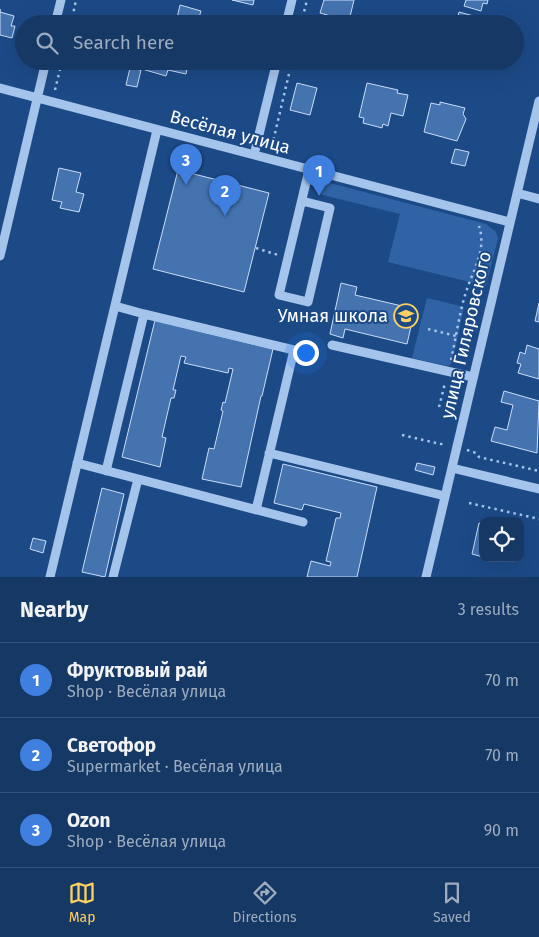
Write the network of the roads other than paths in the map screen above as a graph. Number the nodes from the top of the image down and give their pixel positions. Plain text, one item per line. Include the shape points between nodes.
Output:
1 (61, 0) edge
2 (292, 0) edge
3 (57, 15) edge
4 (288, 15) edge
5 (44, 70) edge
6 (275, 70) edge
7 (0, 88) edge
8 (38, 98) junction
9 (539, 101) edge
10 (157, 130) junction
11 (254, 155) junction
12 (309, 170) junction
13 (517, 193) junction
14 (539, 199) edge
15 (302, 201) junction
16 (509, 222) junction
17 (0, 256) edge
18 (115, 306) junction
19 (144, 314) junction
20 (332, 345) dead end
21 (473, 377) junction
22 (270, 453) junction
23 (77, 463) junction
24 (452, 468) junction
25 (106, 471) junction
26 (138, 479) junction
27 (539, 489) edge
28 (445, 496) junction
29 (256, 510) junction
30 (303, 522) dead end
31 (50, 577) edge
32 (113, 577) edge
33 (426, 577) edge

1 - 3 street
2 - 4 street
5 - 8 street
6 - 11 street
7 - 8 street, Весёлая улица
8 - 10 street, Весёлая улица
8 - 17 street
9 - 13 street, улица Гиляровского
10 - 11 street, Весёлая улица
10 - 18 street
11 - 12 street, Весёлая улица
12 - 15 street
12 - 16 street, Весёлая улица
13 - 14 street
13 - 16 street, улица Гиляровского
15 - 15 street via 279,296 308,302 330,208
16 - 21 street, улица Гиляровского
18 - 19 street
18 - 23 street
19 - 22 street via 294,350
19 - 25 street
20 - 21 street
21 - 24 street, улица Гиляровского
22 - 28 street
22 - 29 street
23 - 25 street
23 - 31 street
24 - 27 street
24 - 28 street, улица Гиляровского
25 - 26 street
26 - 29 street
26 - 32 street
28 - 33 street, улица Гиляровского
29 - 30 street

